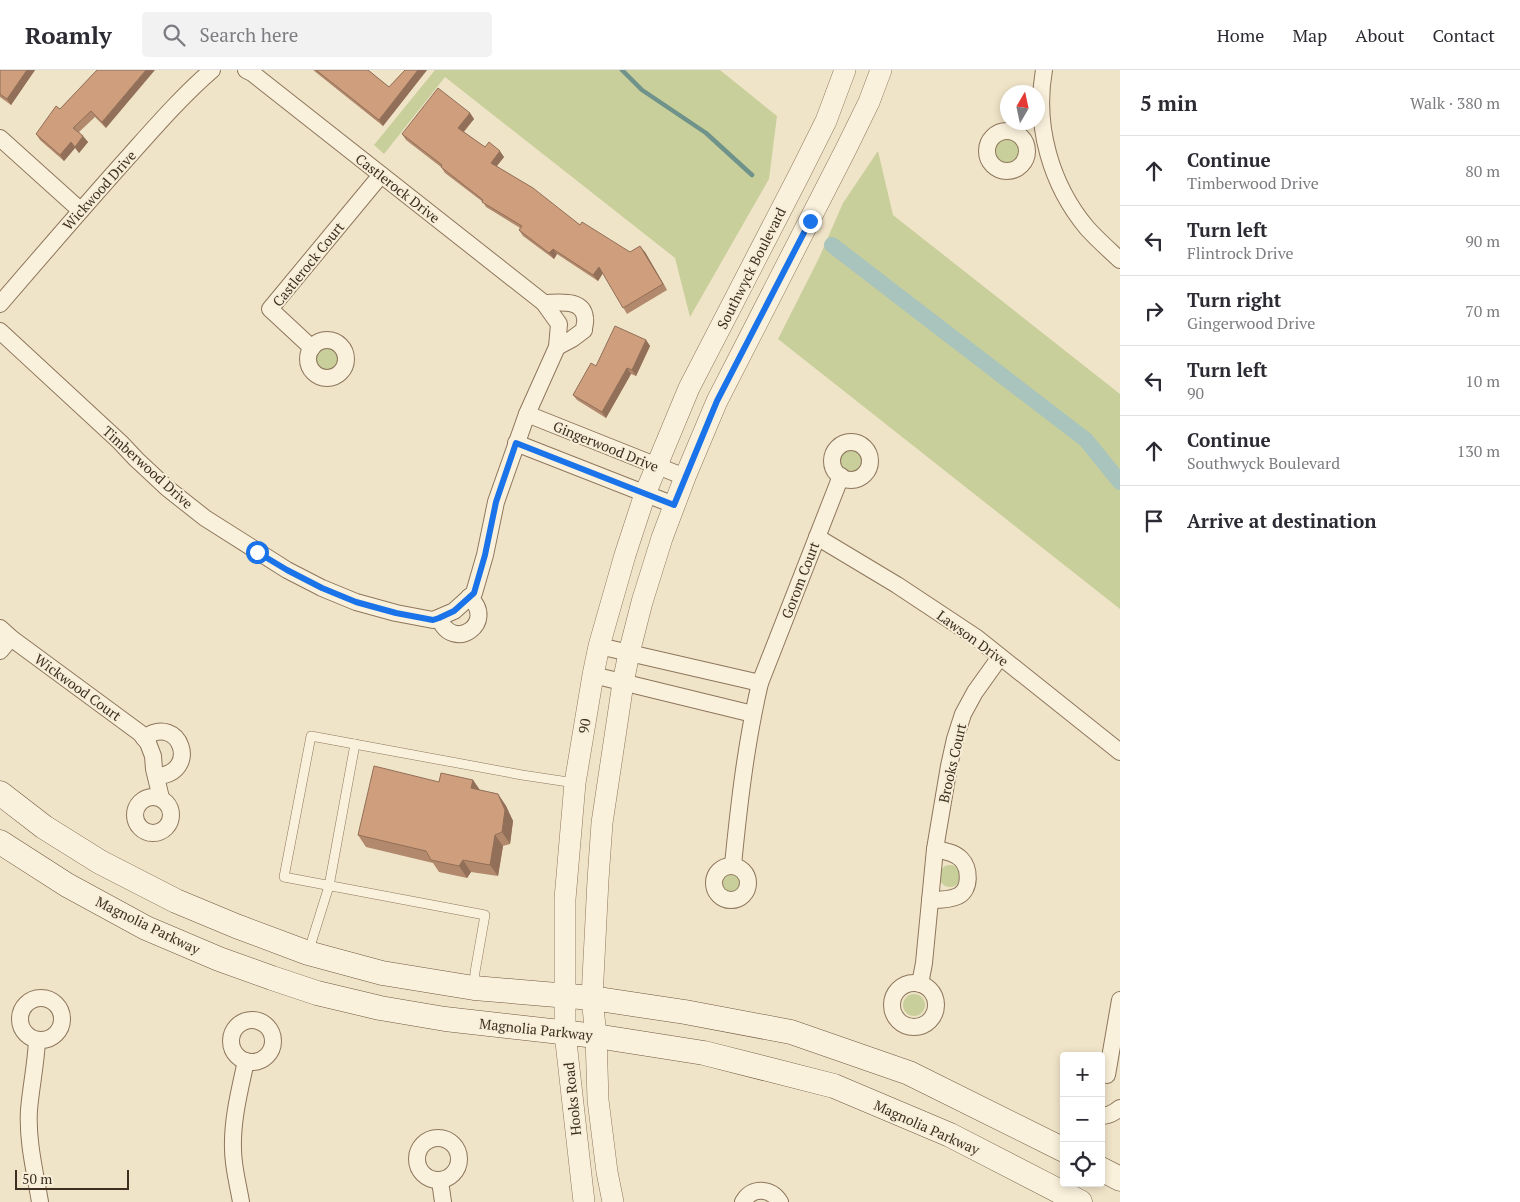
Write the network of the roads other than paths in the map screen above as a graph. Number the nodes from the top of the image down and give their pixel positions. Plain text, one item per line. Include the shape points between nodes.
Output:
1 (845, 70) edge
2 (881, 70) edge
3 (1044, 70) edge
4 (250, 71) edge
5 (206, 73) edge
6 (0, 138) edge
7 (1044, 138) junction
8 (1026, 145) dead end
9 (381, 176) junction
10 (80, 210) junction
11 (1120, 260) edge
12 (544, 303) junction
13 (0, 304) edge
14 (0, 331) edge
15 (312, 348) dead end
16 (556, 348) junction
17 (689, 388) junction
18 (717, 401) junction
19 (528, 414) junction
20 (516, 443) junction
21 (656, 466) junction
22 (840, 476) dead end
23 (685, 477) junction
24 (645, 494) junction
25 (674, 505) junction
26 (816, 537) junction
27 (469, 597) junction
28 (439, 618) junction
29 (6, 633) edge
30 (599, 646) junction
31 (0, 651) edge
32 (629, 653) junction
33 (1000, 657) junction
34 (593, 675) junction
35 (623, 683) junction
36 (760, 683) junction
37 (753, 714) junction
38 (144, 738) junction
39 (355, 744) junction
40 (1120, 752) edge
41 (157, 776) junction
42 (575, 783) junction
43 (0, 793) edge
44 (161, 798) dead end
45 (0, 842) edge
46 (935, 849) junction
47 (733, 865) dead end
48 (329, 886) junction
49 (930, 900) junction
50 (308, 953) junction
51 (920, 984) dead end
52 (474, 988) junction
53 (564, 996) junction
54 (592, 998) junction
55 (1120, 1000) edge
56 (565, 1033) junction
57 (596, 1036) junction
58 (37, 1040) dead end
59 (246, 1061) dead end
60 (1109, 1078) edge
61 (1120, 1108) edge
62 (1105, 1116) edge
63 (1060, 1148) edge
64 (1105, 1171) edge
65 (1120, 1178) edge
66 (440, 1181) dead end
67 (40, 1202) edge
68 (241, 1202) edge
69 (444, 1202) edge
70 (584, 1202) edge
71 (613, 1202) edge
72 (743, 1202) edge
73 (780, 1202) edge
74 (1080, 1202) edge

1 - 17 street, Southwyck Boulevard via 826,121
2 - 18 street via 846,150
3 - 7 street
4 - 9 street, Castlerock Drive
5 - 10 street, Wickwood Drive
6 - 10 street
7 - 8 street
7 - 11 street via 1053,171 1068,200 1087,228
9 - 12 street, Castlerock Drive
9 - 15 street, Castlerock Court via 270,309
10 - 13 street, Wickwood Drive
12 - 16 street, Castlerock Drive via 559,324
12 - 16 street via 571,302 581,308 585,318 584,330
14 - 28 street, Timberwood Drive via 167,488 205,518 287,570 322,588 396,613 433,620
16 - 19 street
17 - 18 street
17 - 21 street, Southwyck Boulevard
18 - 23 street
19 - 20 street
19 - 21 street, Gingerwood Drive
20 - 24 street
20 - 27 street via 496,502 474,593
21 - 23 street, Gingerwood Drive
21 - 24 street, 90
22 - 26 street, Gorom Court
23 - 25 street
24 - 25 street
24 - 30 street, 90
25 - 32 street
26 - 33 street, Lawson Drive via 897,585
26 - 36 street, Gorom Court
27 - 28 street, Timberwood Drive via 454,611
27 - 28 street via 479,610 476,625 470,631 455,634 447,631
29 - 31 street
29 - 38 street, Wickwood Court
30 - 32 street
30 - 34 street, 90
32 - 35 street
32 - 36 street
33 - 40 street, Lawson Drive
33 - 46 street, Brooks Court via 963,714 949,766
34 - 35 street
34 - 42 street, 90
35 - 37 street
35 - 54 street via 602,823
36 - 37 street, Gorom Court
37 - 47 street, Gorom Court
38 - 41 street, Wickwood Court via 153,756
38 - 41 street via 151,732 160,731 177,738 181,746 180,764 174,771
39 - 42 lane
39 - 48 lane
39 - 48 lane via 311,736 284,877
41 - 44 street, Wickwood Court
42 - 53 street, 90 via 565,899
43 - 50 main road via 44,827 100,862 176,901
45 - 56 main road, Magnolia Parkway via 67,885 146,928 272,978 380,1008
46 - 49 street, Brooks Court
46 - 49 street via 960,857 967,866 968,878 958,896
48 - 50 lane
48 - 52 lane via 485,915
49 - 51 street, Brooks Court
50 - 52 main road via 382,973
52 - 53 main road
53 - 54 main road
53 - 56 street, Hooks Road
54 - 57 street, Hooks Road
54 - 63 main road via 791,1032 909,1073
55 - 60 street
56 - 57 main road, Magnolia Parkway
56 - 70 street, Hooks Road
57 - 71 street, Hooks Road via 598,1100
57 - 74 main road, Magnolia Parkway via 704,1053 834,1086 950,1135
58 - 67 street via 29,1111
59 - 68 street via 234,1121 233,1148
61 - 62 street
64 - 65 main road
66 - 69 street
72 - 73 street via 750,1194 766,1191 774,1194

